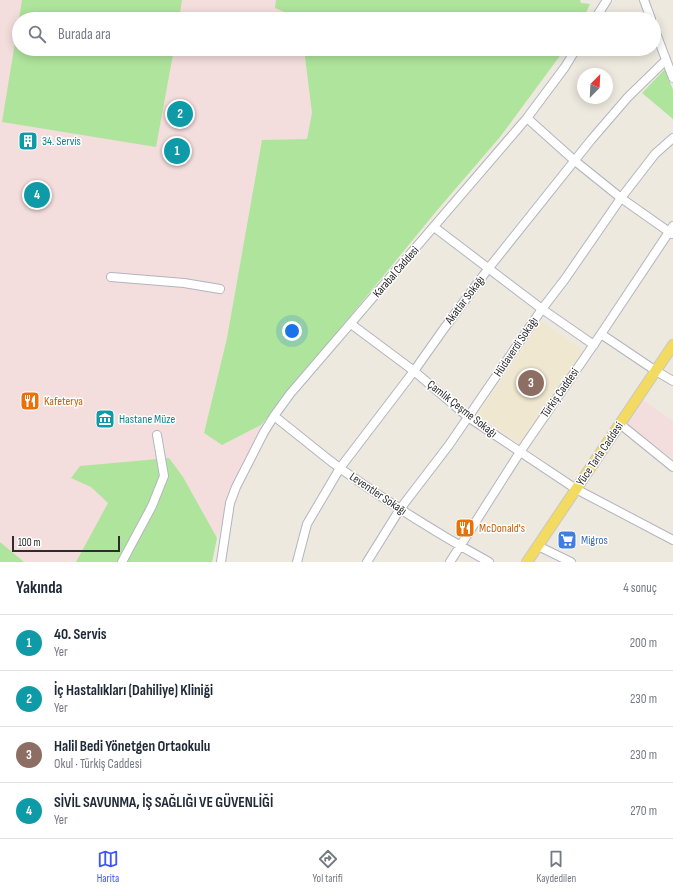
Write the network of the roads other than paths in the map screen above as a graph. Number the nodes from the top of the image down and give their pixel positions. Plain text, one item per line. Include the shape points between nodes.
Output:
1 (600, 0) edge
2 (607, 0) edge
3 (644, 0) edge
4 (596, 12) edge
5 (599, 12) edge
6 (648, 12) edge
7 (661, 47) edge
8 (572, 56) edge
9 (666, 60) junction
10 (673, 78) edge
11 (527, 118) junction
12 (673, 138) edge
13 (575, 160) junction
14 (621, 198) junction
15 (434, 227) junction
16 (672, 230) edge
17 (488, 269) junction
18 (111, 276) dead end
19 (220, 289) dead end
20 (542, 309) junction
21 (351, 324) junction
22 (601, 334) junction
23 (594, 345) junction
24 (673, 345) edge
25 (414, 371) junction
26 (656, 371) junction
27 (673, 381) edge
28 (274, 416) junction
29 (468, 417) junction
30 (620, 424) junction
31 (157, 434) dead end
32 (520, 452) junction
33 (673, 467) edge
34 (340, 468) junction
35 (576, 489) junction
36 (400, 509) junction
37 (673, 540) edge
38 (460, 546) junction
39 (538, 546) junction
40 (122, 562) edge
41 (221, 562) edge
42 (297, 562) edge
43 (367, 562) edge
44 (450, 562) edge
45 (489, 562) edge
46 (527, 562) edge
47 (571, 562) edge

1 - 4 street
2 - 5 street
3 - 6 street
7 - 9 street
8 - 11 street, Karabal Caddesi
9 - 10 street
9 - 13 street, Akatlar Sokağı via 628,97
11 - 13 street
11 - 15 street, Karabal Caddesi
12 - 14 street, Hüdaverdi Sokağı via 655,154
13 - 14 street
13 - 17 street, Akatlar Sokağı
14 - 16 street
14 - 20 street, Hüdaverdi Sokağı via 566,279
15 - 17 street
15 - 21 street, Karabal Caddesi
16 - 22 street, Türkiş Caddesi
17 - 20 street
17 - 25 street, Akatlar Sokağı
18 - 19 street
20 - 23 street
20 - 29 street, Hüdaverdi Sokağı
21 - 25 street, Çamlık Çeşme Sokağı
21 - 28 street, Karabal Caddesi
22 - 23 street, Türkiş Caddesi
22 - 26 street
23 - 32 street, Türkiş Caddesi
24 - 26 main road, Yüce Tarla Caddesi
25 - 29 street, Çamlık Çeşme Sokağı
25 - 34 street, Akatlar Sokağı
26 - 27 street
26 - 30 main road, Yüce Tarla Caddesi
28 - 34 street, Leventler Sokağı
28 - 41 street, Karabal Caddesi via 250,459 230,503
29 - 32 street, Çamlık Çeşme Sokağı
29 - 36 street, Hüdaverdi Sokağı
30 - 33 street
30 - 35 main road, Yüce Tarla Caddesi
31 - 40 street via 164,476 152,506
32 - 35 street, Çamlık Çeşme Sokağı
32 - 38 street, Türkiş Caddesi
34 - 36 street, Leventler Sokağı
34 - 42 street, Akatlar Sokağı via 307,524
35 - 37 street, Çamlık Çeşme Sokağı
35 - 39 main road, Yüce Tarla Caddesi
36 - 38 street, Leventler Sokağı
36 - 43 street, Hüdaverdi Sokağı
38 - 44 street, Türkiş Caddesi
38 - 45 street, Leventler Sokağı
39 - 46 main road, Yüce Tarla Caddesi
39 - 47 street

